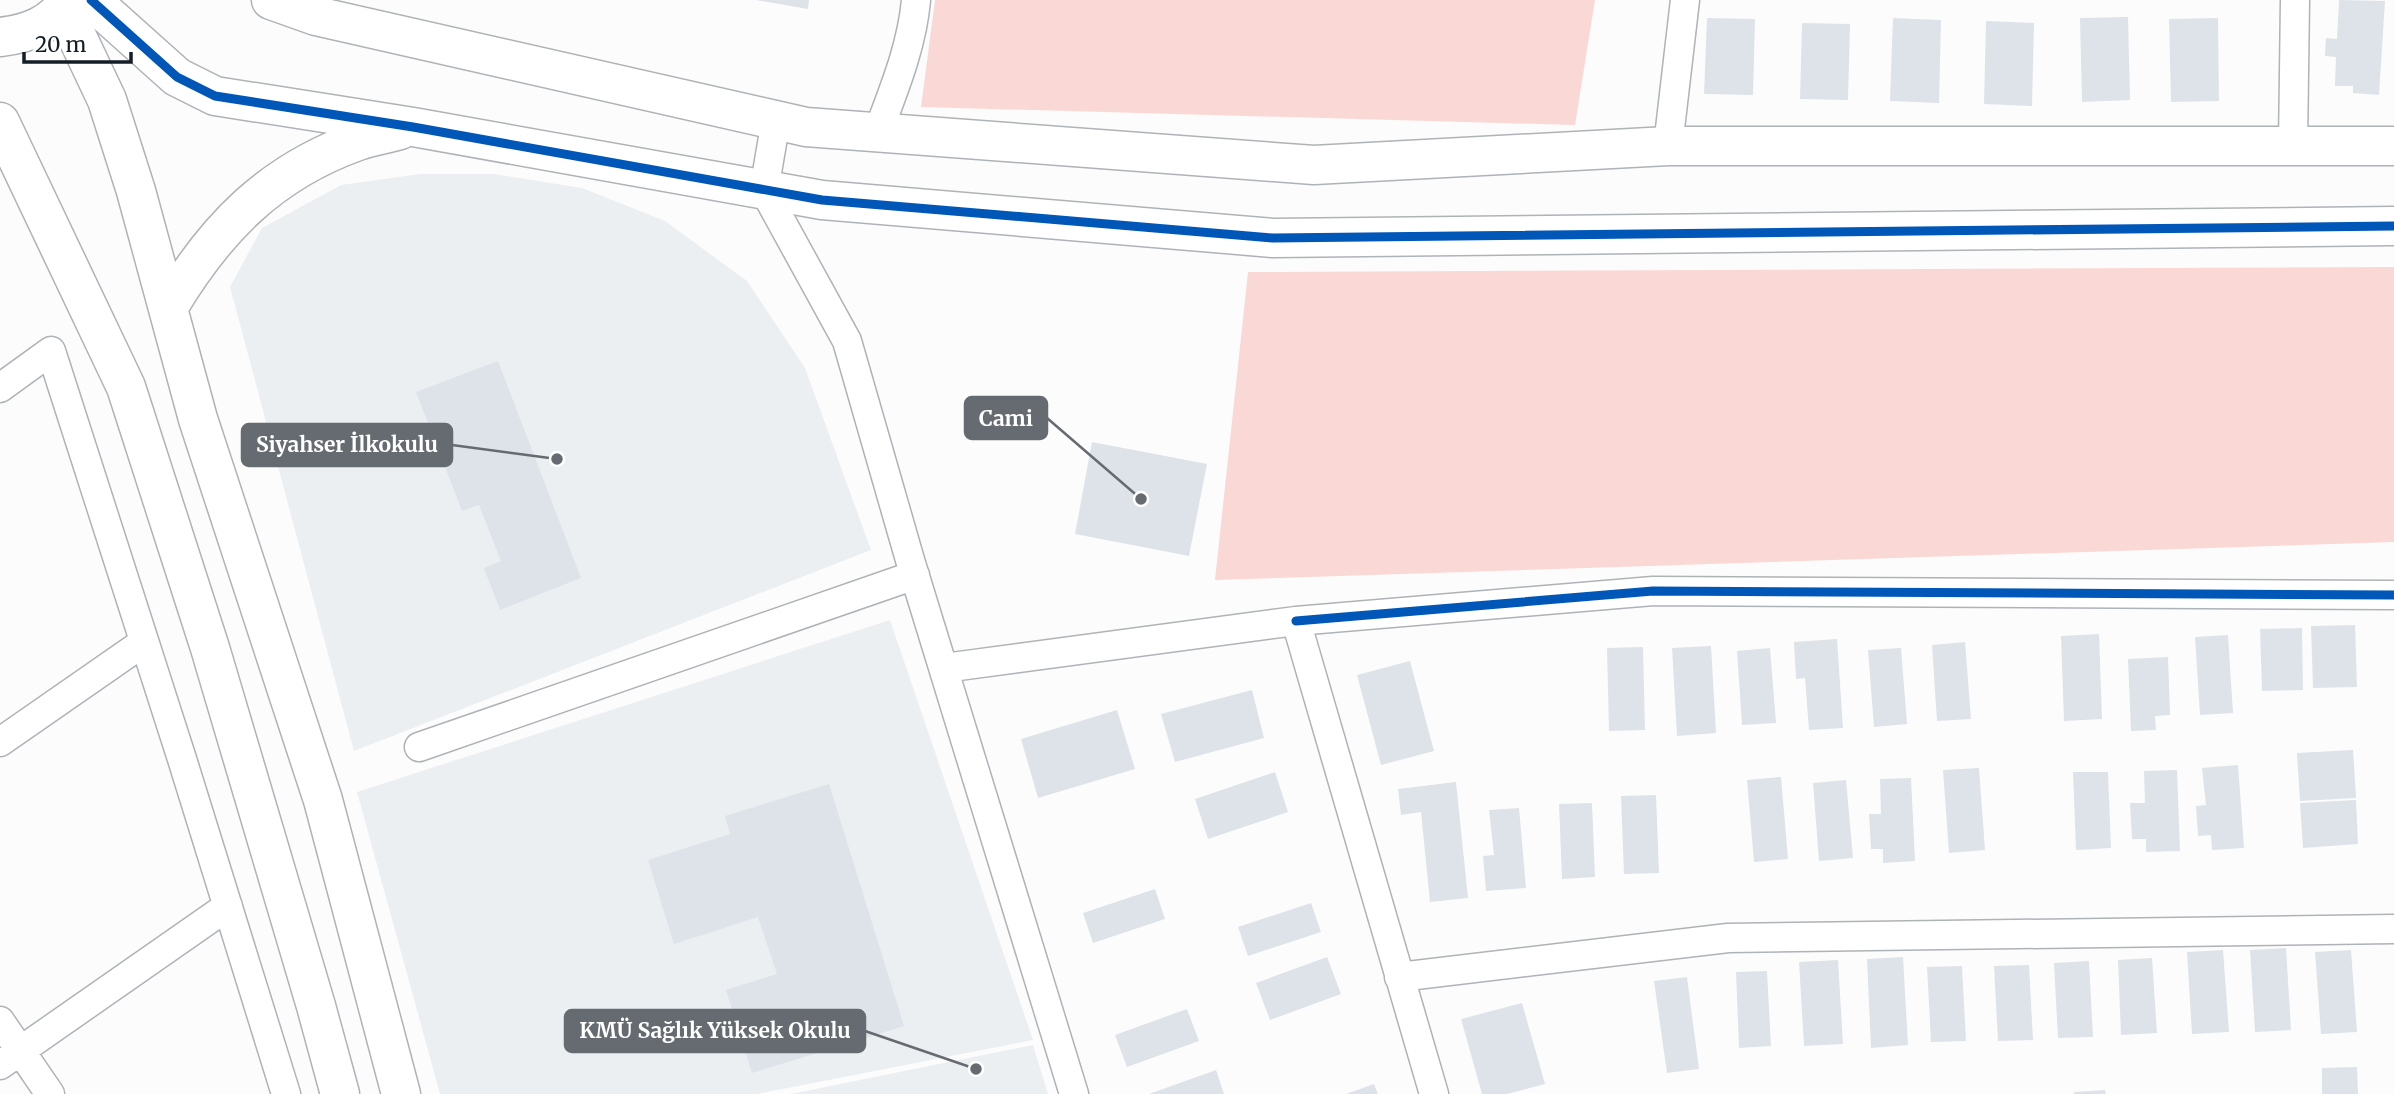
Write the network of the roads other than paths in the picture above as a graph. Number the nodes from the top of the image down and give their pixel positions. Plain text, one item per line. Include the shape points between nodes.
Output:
1 (271, 0) edge
2 (916, 0) edge
3 (1685, 0) edge
4 (2295, 0) edge
5 (74, 2) edge
6 (0, 37) edge
7 (776, 120) junction
8 (414, 127) junction
9 (878, 132) junction
10 (4, 146) edge
11 (1668, 146) junction
12 (2293, 146) junction
13 (2394, 146) edge
14 (764, 190) junction
15 (2394, 226) edge
16 (168, 307) junction
17 (0, 388) edge
18 (915, 575) junction
19 (2394, 595) edge
20 (1296, 621) junction
21 (144, 642) junction
22 (943, 668) junction
23 (0, 742) edge
24 (419, 747) dead end
25 (228, 906) junction
26 (2394, 929) edge
27 (1399, 977) junction
28 (0, 1021) edge
29 (10, 1058) edge
30 (50, 1094) edge
31 (286, 1094) edge
32 (340, 1094) edge
33 (401, 1094) edge
34 (1074, 1094) edge
35 (1434, 1094) edge

1 - 7 street via 316,16
2 - 9 street via 914,23
3 - 11 street
4 - 12 street
5 - 6 street via 22,35
5 - 8 street via 177,77 215,96
5 - 16 street via 136,191
7 - 9 street
7 - 14 street
8 - 14 street
8 - 16 street via 359,140 292,171 264,191 214,240
9 - 11 street via 1314,165
10 - 32 street via 126,387 214,661
11 - 12 street
12 - 13 street
14 - 15 street via 822,200 1273,238
14 - 18 street via 847,341
16 - 33 street via 198,419 323,800
17 - 21 street via 51,351
18 - 22 street
18 - 24 street
19 - 20 street via 1653,591
20 - 22 street
20 - 27 street
21 - 23 street
21 - 25 street
22 - 34 street
25 - 29 street
25 - 31 street
26 - 27 street via 1728,938
27 - 35 street
28 - 29 street
29 - 30 street

